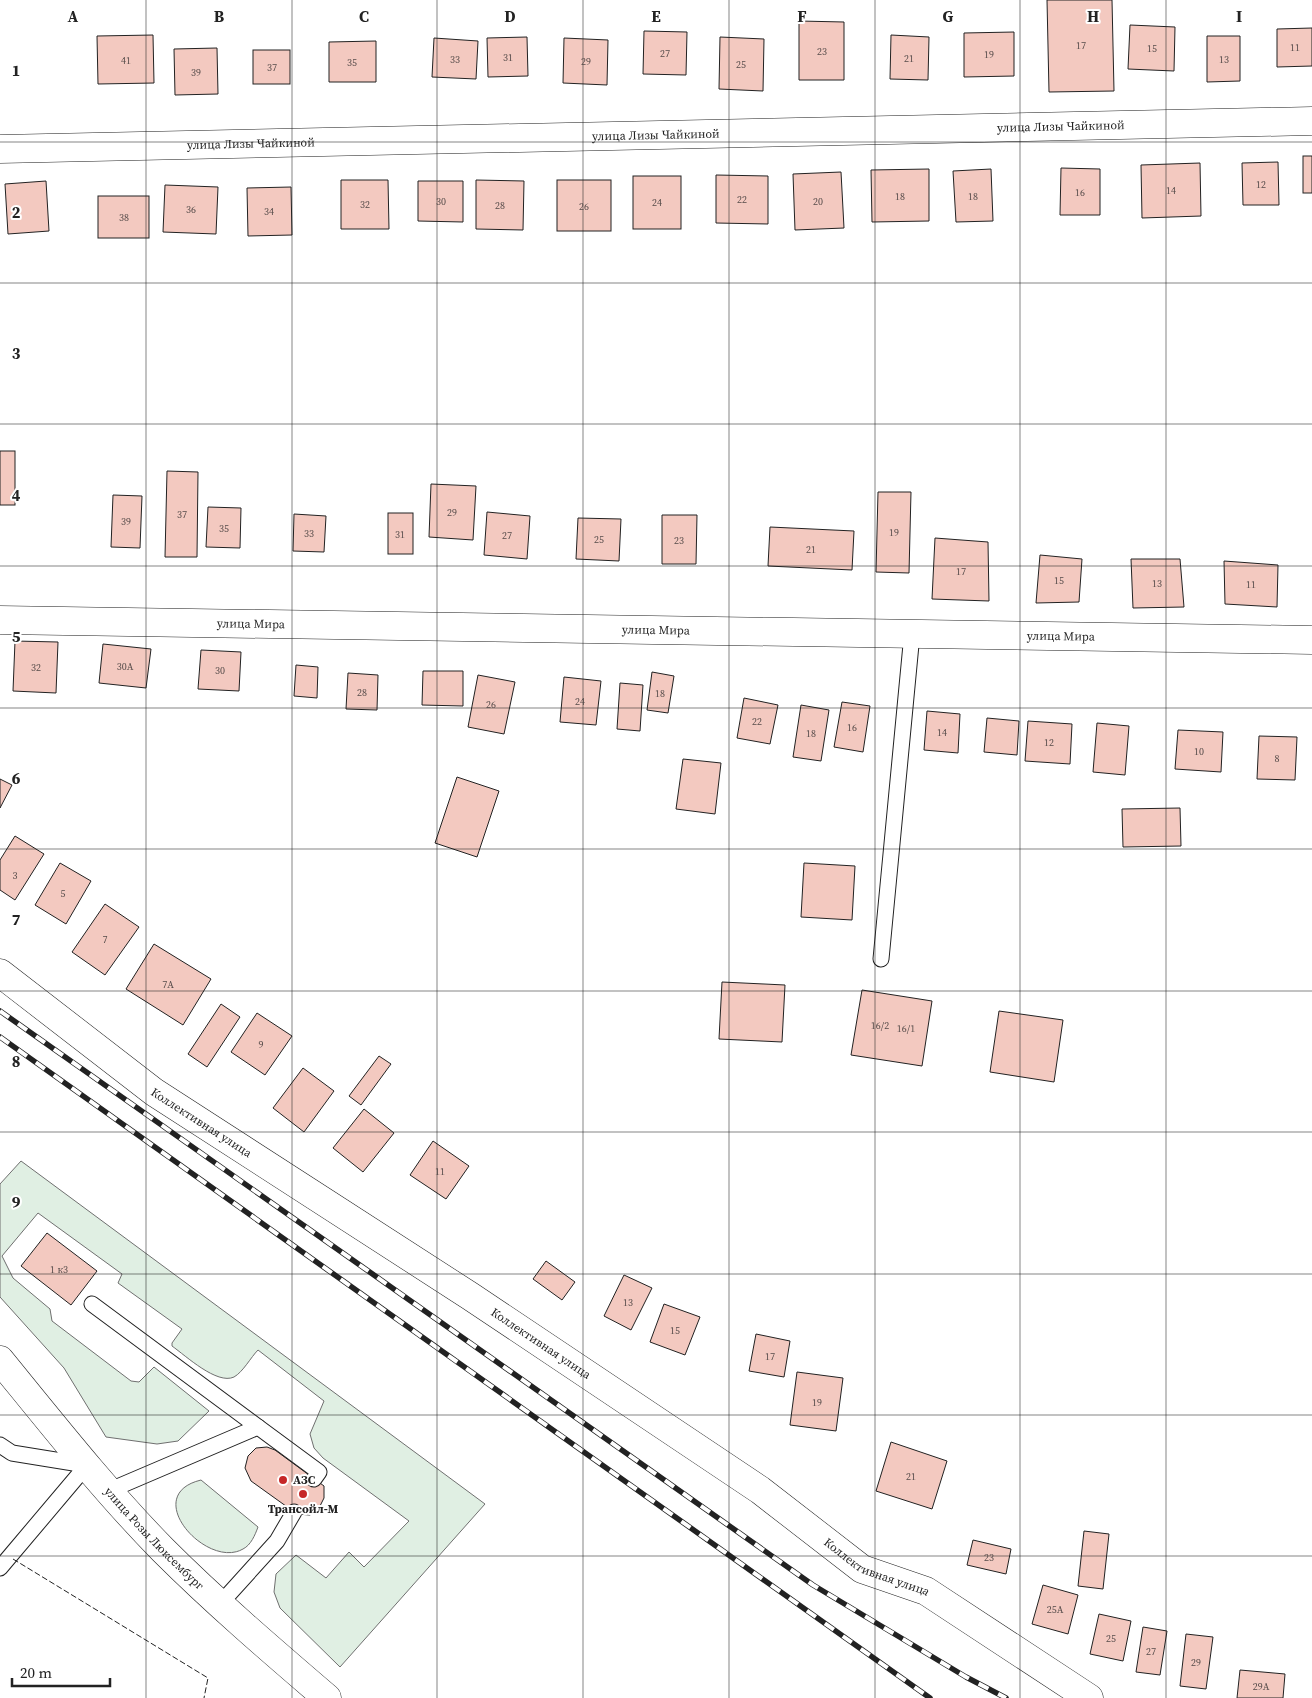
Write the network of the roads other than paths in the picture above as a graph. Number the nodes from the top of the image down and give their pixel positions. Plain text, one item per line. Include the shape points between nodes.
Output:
1 (1312, 121) edge
2 (0, 149) edge
3 (0, 620) edge
4 (912, 634) junction
5 (1312, 640) edge
6 (881, 959) dead end
7 (0, 973) edge
8 (92, 1304) dead end
9 (0, 1360) edge
10 (258, 1427) junction
11 (0, 1445) edge
12 (87, 1465) junction
13 (314, 1479) dead end
14 (108, 1491) junction
15 (294, 1512) dead end
16 (0, 1568) edge
17 (220, 1604) junction
18 (327, 1698) edge
19 (1089, 1698) edge

1 - 2 street, улица Лизы Чайкиной
3 - 4 street, улица Мира
4 - 5 street, улица Мира
4 - 6 lane
7 - 19 street, Коллективная улица via 154,1092 760,1490 862,1569 926,1591
8 - 10 lane
9 - 12 street, улица Розы Люксембург
10 - 13 lane via 319,1472
10 - 14 lane
11 - 12 lane via 12,1453
12 - 14 street, улица Розы Люксембург
12 - 16 lane
14 - 17 street, улица Розы Люксембург
15 - 17 lane via 277,1541
17 - 18 street, улица Розы Люксембург

